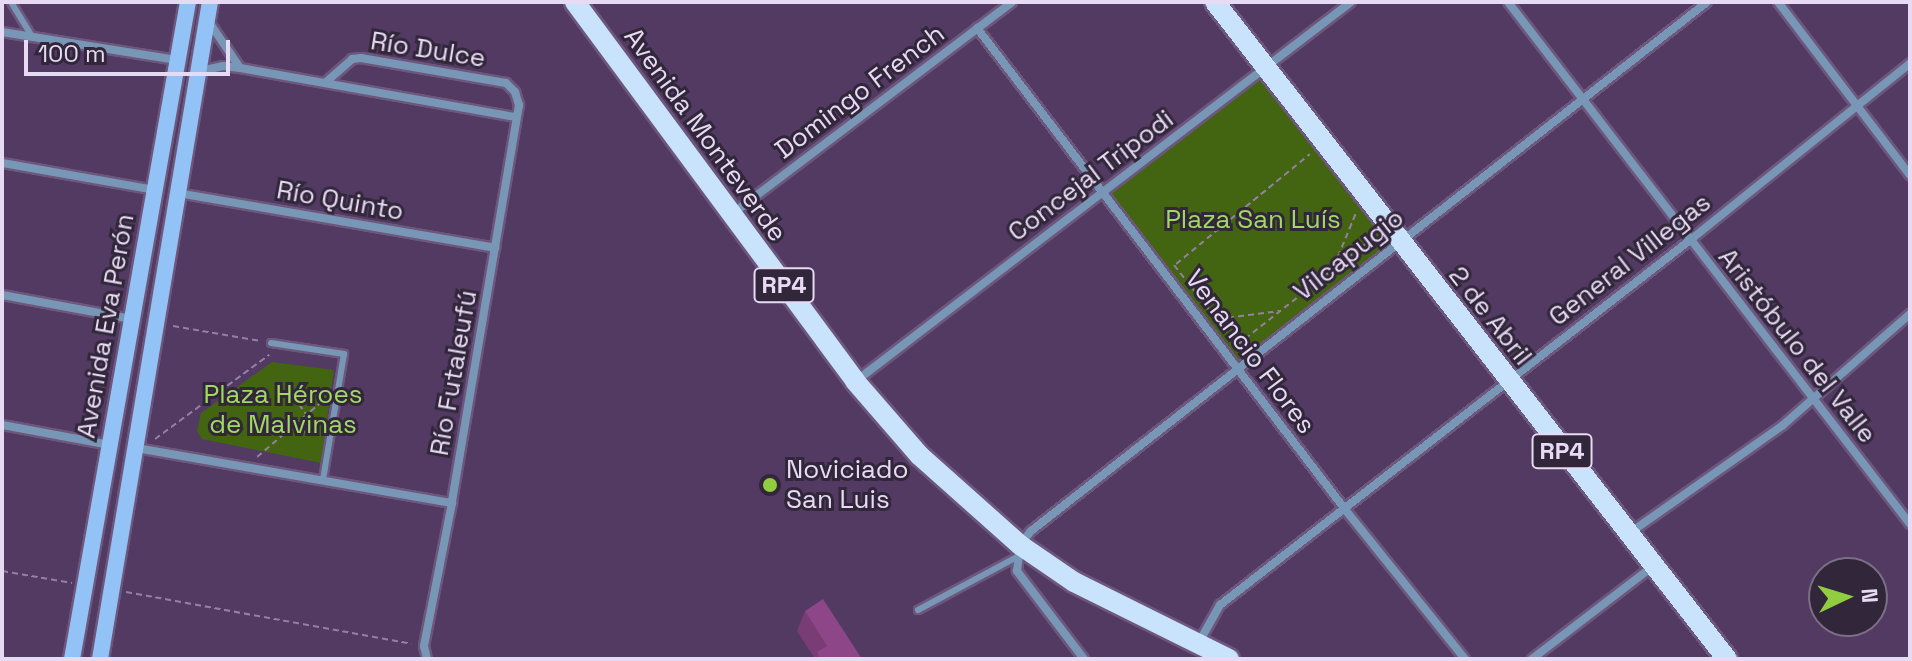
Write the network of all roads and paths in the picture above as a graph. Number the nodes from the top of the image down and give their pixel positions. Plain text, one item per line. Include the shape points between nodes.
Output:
1 (11, 2) edge
2 (188, 2) edge
3 (575, 2) edge
4 (1012, 2) edge
5 (1215, 2) edge
6 (1351, 2) edge
7 (1508, 2) edge
8 (1707, 2) edge
9 (1778, 2) edge
10 (209, 10) edge
11 (977, 28) junction
12 (2, 32) edge
13 (33, 38) junction
14 (177, 60) junction
15 (1910, 63) edge
16 (240, 68) junction
17 (1267, 68) junction
18 (199, 71) junction
19 (326, 82) junction
20 (1582, 97) junction
21 (519, 105) joint
22 (1857, 105) junction
23 (516, 117) junction
24 (166, 124) junction
25 (188, 127) junction
26 (1322, 142) junction
27 (2, 163) edge
28 (1910, 175) edge
29 (155, 190) junction
30 (1103, 192) junction
31 (178, 193) junction
32 (1360, 205) dead end
33 (732, 214) junction
34 (1390, 237) junction
35 (1689, 241) junction
36 (495, 248) junction
37 (144, 252) junction
38 (167, 255) junction
39 (1332, 270) junction
40 (2, 295) edge
41 (1280, 311) junction
42 (1910, 314) edge
43 (133, 319) junction
44 (1216, 319) junction
45 (156, 323) junction
46 (271, 343) junction
47 (1237, 368) junction
48 (121, 379) junction
49 (855, 381) junction
50 (1507, 381) junction
51 (146, 383) junction
52 (338, 388) junction
53 (293, 396) dead end
54 (1815, 397) junction
55 (306, 414) junction
56 (2, 425) edge
57 (289, 429) junction
58 (331, 436) junction
59 (110, 445) junction
60 (138, 448) junction
61 (246, 467) junction
62 (323, 480) junction
63 (452, 503) junction
64 (1344, 508) junction
65 (1910, 524) edge
66 (1628, 535) junction
67 (1018, 551) junction
68 (1653, 567) junction
69 (2, 571) edge
70 (85, 585) junction
71 (111, 590) junction
72 (918, 610) dead end
73 (424, 646) junction
74 (1198, 646) junction
75 (72, 659) edge
76 (100, 659) edge
77 (427, 659) edge
78 (1084, 659) edge
79 (1229, 659) edge
80 (1465, 659) edge
81 (1532, 659) edge
82 (1727, 659) edge

1 - 13 lane
2 - 14 main road, Avenida Eva Perón
3 - 33 main road, Avenida Monteverde / RP4
4 - 11 street, Domingo French
5 - 17 main road, 2 de Abril / RP4
6 - 17 street, Concejal Tripodi
7 - 20 street, Aristóbulo del Valle
8 - 20 street, Vilcapugio
9 - 22 street
10 - 16 street
10 - 18 main road, Avenida Eva Perón
11 - 30 street, Venancio Flores
11 - 33 street, Domingo French
12 - 13 street
13 - 14 street
14 - 24 main road, Avenida Eva Perón
15 - 22 street, General Villegas
16 - 18 street, Río Dulce
16 - 19 street, Río Dulce
17 - 26 main road, 2 de Abril / RP4
17 - 30 street, Concejal Tripodi
18 - 25 main road, Avenida Eva Perón
19 - 21 street, Río Dulce via 352,59 361,58 506,83
19 - 23 street, Río Dulce
20 - 34 street, Vilcapugio
20 - 35 street, Aristóbulo del Valle
21 - 23 street, Río Futaleufú
22 - 28 street
22 - 35 street, General Villegas
23 - 36 street, Río Futaleufú
24 - 25 main road
24 - 29 main road, Avenida Eva Perón
25 - 31 main road, Avenida Eva Perón
26 - 34 main road, 2 de Abril / RP4
26 - 44 path via 1174,265
27 - 29 street
29 - 37 main road, Avenida Eva Perón
30 - 47 street, Venancio Flores
30 - 49 street, Concejal Tripodi
31 - 36 street, Río Quinto
31 - 38 main road, Avenida Eva Perón
32 - 39 path
33 - 49 main road, Avenida Monteverde / RP4
34 - 39 path
34 - 47 street, Vilcapugio
34 - 50 main road, 2 de Abril / RP4
35 - 50 street, General Villegas
35 - 54 street, Aristóbulo del Valle
36 - 63 street, Río Futaleufú
37 - 38 main road
37 - 43 main road, Avenida Eva Perón
38 - 45 main road, Avenida Eva Perón
39 - 41 path
40 - 43 street
41 - 44 path
41 - 44 path via 1237,345
42 - 54 street
43 - 48 main road, Avenida Eva Perón
45 - 46 path
45 - 51 main road, Avenida Eva Perón
46 - 52 lane via 344,354
46 - 60 path via 269,355
47 - 64 street, Venancio Flores
47 - 67 street, Vilcapugio via 1042,520
48 - 51 main road
48 - 59 main road, Avenida Eva Perón
49 - 67 main road, Avenida Monteverde / RP4 via 919,455
50 - 64 street, General Villegas
50 - 66 main road, 2 de Abril / RP4
51 - 60 main road, Avenida Eva Perón
52 - 55 path
52 - 58 lane
53 - 55 path
54 - 65 street, Aristóbulo del Valle
54 - 66 street via 1754,448
55 - 57 path
56 - 59 street
57 - 58 path
57 - 61 path
58 - 62 lane
59 - 70 main road, Avenida Eva Perón
60 - 61 street
60 - 71 main road, Avenida Eva Perón
61 - 62 street
62 - 63 street
63 - 73 street, Río Futaleufú
64 - 74 street, General Villegas via 1220,605
64 - 80 street, Venancio Flores
66 - 68 main road, 2 de Abril / RP4
67 - 72 lane
67 - 74 main road, RP4
67 - 78 street via 1017,571 1025,586
68 - 81 street
68 - 82 main road, 2 de Abril / RP4
69 - 70 path
70 - 71 main road
70 - 75 main road, Avenida Eva Perón
71 - 73 path
71 - 76 main road, Avenida Eva Perón
73 - 77 street
74 - 79 main road, RP4

